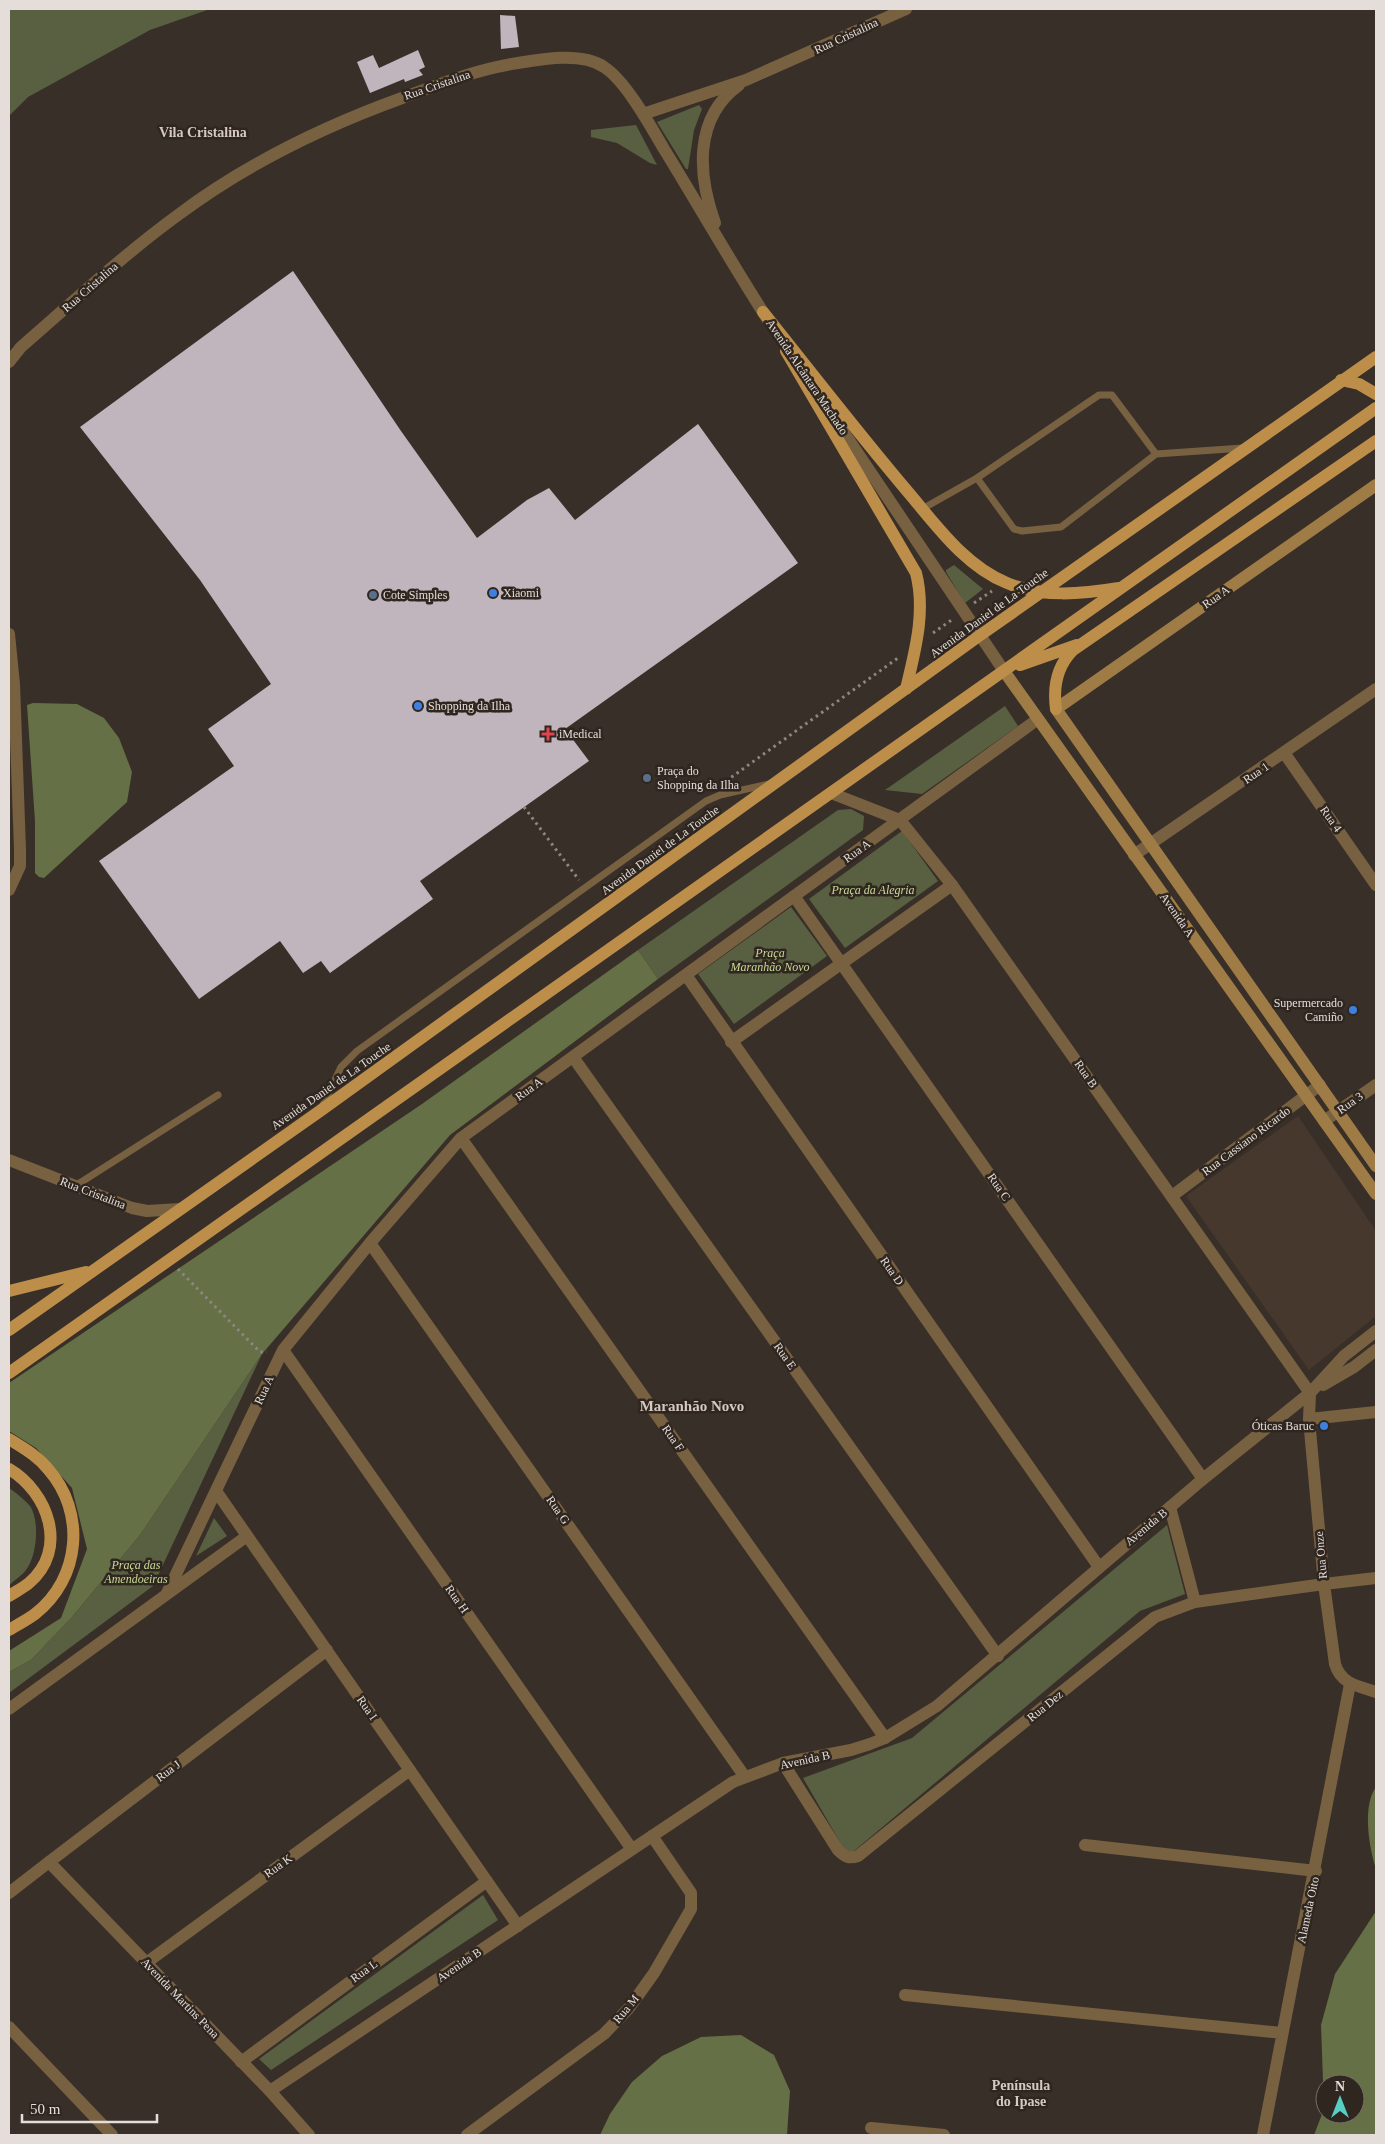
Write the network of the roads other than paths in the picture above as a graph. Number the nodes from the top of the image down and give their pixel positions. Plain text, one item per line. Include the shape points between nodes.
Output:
1 (906, 9) edge
2 (746, 80) junction
3 (643, 114) junction
4 (724, 247) junction
5 (763, 312) junction
6 (1376, 357) edge
7 (9, 362) edge
8 (1341, 380) junction
9 (1376, 394) edge
10 (1376, 408) edge
11 (1376, 441) edge
12 (1245, 448) junction
13 (1156, 454) junction
14 (977, 478) junction
15 (1376, 485) edge
16 (922, 509) junction
17 (1122, 588) junction
18 (1041, 592) junction
19 (9, 634) edge
20 (979, 636) junction
21 (1082, 643) junction
22 (1004, 671) junction
23 (906, 689) junction
24 (1376, 689) edge
25 (1056, 709) junction
26 (1038, 719) junction
27 (1285, 754) junction
28 (779, 782) junction
29 (831, 793) junction
30 (900, 820) junction
31 (1151, 844) junction
32 (1134, 855) junction
33 (952, 885) junction
34 (1376, 885) edge
35 (9, 890) edge
36 (794, 896) junction
37 (842, 963) junction
38 (686, 975) junction
39 (732, 1042) junction
40 (573, 1057) junction
41 (1320, 1085) junction
42 (1376, 1085) edge
43 (218, 1095) dead end
44 (1306, 1096) junction
45 (320, 1111) junction
46 (1338, 1112) junction
47 (1324, 1121) junction
48 (461, 1138) junction
49 (9, 1160) edge
50 (1376, 1166) edge
51 (74, 1186) junction
52 (1376, 1194) edge
53 (1172, 1196) junction
54 (180, 1209) junction
55 (370, 1243) junction
56 (93, 1270) junction
57 (9, 1292) edge
58 (9, 1330) edge
59 (1376, 1331) edge
60 (283, 1350) junction
61 (1376, 1350) edge
62 (9, 1373) edge
63 (1310, 1392) junction
64 (1376, 1412) edge
65 (1309, 1418) junction
66 (9, 1439) edge
67 (9, 1469) edge
68 (1203, 1479) junction
69 (216, 1491) junction
70 (1170, 1507) junction
71 (247, 1536) junction
72 (1099, 1567) junction
73 (1376, 1578) edge
74 (1324, 1584) junction
75 (167, 1593) junction
76 (9, 1596) edge
77 (1195, 1602) junction
78 (9, 1630) edge
79 (327, 1650) junction
80 (998, 1656) junction
81 (1350, 1684) junction
82 (1376, 1692) edge
83 (9, 1709) edge
84 (885, 1738) junction
85 (783, 1763) junction
86 (410, 1770) junction
87 (745, 1777) junction
88 (652, 1836) junction
89 (1086, 1845) dead end
90 (632, 1848) junction
91 (49, 1862) junction
92 (1316, 1870) junction
93 (487, 1881) junction
94 (9, 1893) edge
95 (518, 1926) junction
96 (146, 1963) junction
97 (905, 1995) dead end
98 (9, 2027) edge
99 (1282, 2033) junction
100 (241, 2062) junction
101 (270, 2091) junction
102 (871, 2128) dead end
103 (112, 2135) edge
104 (310, 2135) edge
105 (467, 2135) edge
106 (944, 2135) edge
107 (1263, 2135) edge

1 - 2 street, Rua Cristalina
2 - 3 street, Rua Cristalina
2 - 4 street via 715,110 703,141 703,176
3 - 4 street, Avenida Alcântara Machado
3 - 7 street, Rua Cristalina via 608,69 574,59 532,61 476,72 356,115 236,175 178,215 130,252 21,347
4 - 5 street, Avenida Alcântara Machado
5 - 16 main road
5 - 20 street, Avenida Alcântara Machado
5 - 23 main road via 916,573 920,608
6 - 8 main road, Avenida Daniel de La Touche
8 - 9 main road via 1359,384
8 - 12 main road, Avenida Daniel de La Touche
10 - 17 main road
11 - 21 main road
12 - 13 lane
12 - 18 main road, Avenida Daniel de La Touche
13 - 14 lane via 1052,530 1014,529
13 - 14 lane via 1112,395 1099,395
14 - 16 lane
15 - 25 main road, Rua A
16 - 18 main road via 965,555 1004,582
17 - 18 main road via 1092,592
17 - 22 main road
18 - 20 main road, Avenida Daniel de La Touche
19 - 35 street via 14,684 20,866
20 - 22 street, Avenida A
20 - 23 main road, Avenida Daniel de La Touche
21 - 22 main road
21 - 25 main road via 1069,654 1059,670 1055,689
22 - 26 main road, Avenida A
22 - 29 main road
23 - 28 main road, Avenida Daniel de La Touche
24 - 27 street, Rua 1
25 - 31 main road, Avenida A
26 - 30 street, Rua A
26 - 32 main road, Avenida A
27 - 31 street, Rua 1
27 - 34 street, Rua 4
28 - 45 main road, Avenida Daniel de La Touche
28 - 45 lane via 706,801 550,912 357,1051 341,1067
29 - 30 street, Rua B
29 - 62 main road
30 - 33 street, Rua B
30 - 36 street, Rua A
31 - 32 street, Rua 1
31 - 41 main road, Avenida A
32 - 44 main road, Avenida A
33 - 37 street
33 - 53 street, Rua B
36 - 37 street, Rua C
36 - 38 street, Rua A
37 - 39 street
37 - 68 street, Rua C
38 - 39 street, Rua D
38 - 40 street, Rua A
39 - 72 street, Rua D
40 - 48 street, Rua A
40 - 80 street, Rua E
41 - 44 street, Rua Cassiano Ricardo
41 - 46 main road, Avenida A
42 - 46 street, Rua 3
43 - 51 lane
44 - 47 main road, Avenida A
44 - 53 street, Rua Cassiano Ricardo
45 - 54 main road, Avenida Daniel de La Touche
46 - 47 street, Rua 3
46 - 50 main road, Avenida A
47 - 52 main road, Avenida A
48 - 55 street, Rua A
48 - 84 street, Rua F
49 - 51 street, Rua Cristalina
51 - 54 street, Rua Cristalina via 132,1208 148,1211
53 - 63 street, Rua B
54 - 56 main road, Avenida Daniel de La Touche
55 - 60 street, Rua A
55 - 87 street, Rua G
56 - 57 main road
56 - 58 main road, Avenida Daniel de La Touche
59 - 63 street, Avenida B via 1344,1356
60 - 69 street, Rua A
60 - 90 street, Rua H
61 - 63 street, Avenida B via 1354,1367
63 - 65 street, Rua Onze
63 - 68 street, Avenida B
64 - 65 street
65 - 74 street, Rua Onze
66 - 78 main road via 38,1458 62,1487 71,1508 74,1551 56,1593 34,1615
67 - 76 main road via 35,1491 49,1518 51,1534 46,1556 37,1574
68 - 70 street, Avenida B
69 - 71 street, Rua I
69 - 75 street, Rua A
70 - 72 street, Avenida B
70 - 77 street
71 - 75 street, Rua A
71 - 79 street, Rua I
72 - 80 street, Avenida B
73 - 74 street, Rua Dez
74 - 77 street, Rua Dez
74 - 81 street, Rua Onze via 1335,1664
75 - 83 street, Rua A
77 - 85 street, Rua Dez via 1155,1617 858,1856 844,1857 838,1850
79 - 86 street, Rua I
79 - 91 street, Rua J
80 - 84 street, Avenida B via 937,1706
81 - 82 street
81 - 92 street, Alameda Oito
84 - 85 street, Avenida B via 851,1750
85 - 87 street, Avenida B
86 - 93 street, Rua I
86 - 96 street, Rua K
87 - 88 street, Avenida B
88 - 90 street, Avenida B
88 - 105 street, Rua M via 691,1894 692,1901 691,1909 654,1973 629,2008 604,2034
89 - 92 street
90 - 95 street, Avenida B
91 - 94 street, Rua J
91 - 96 street, Avenida Martins Pena
92 - 99 street, Alameda Oito
93 - 95 street, Rua I
93 - 100 street, Rua L
95 - 101 street, Avenida B
96 - 100 street, Avenida Martins Pena
97 - 99 street
98 - 103 street
99 - 107 street, Alameda Oito
100 - 101 street, Avenida Martins Pena
101 - 104 street, Avenida Martins Pena
102 - 106 street

